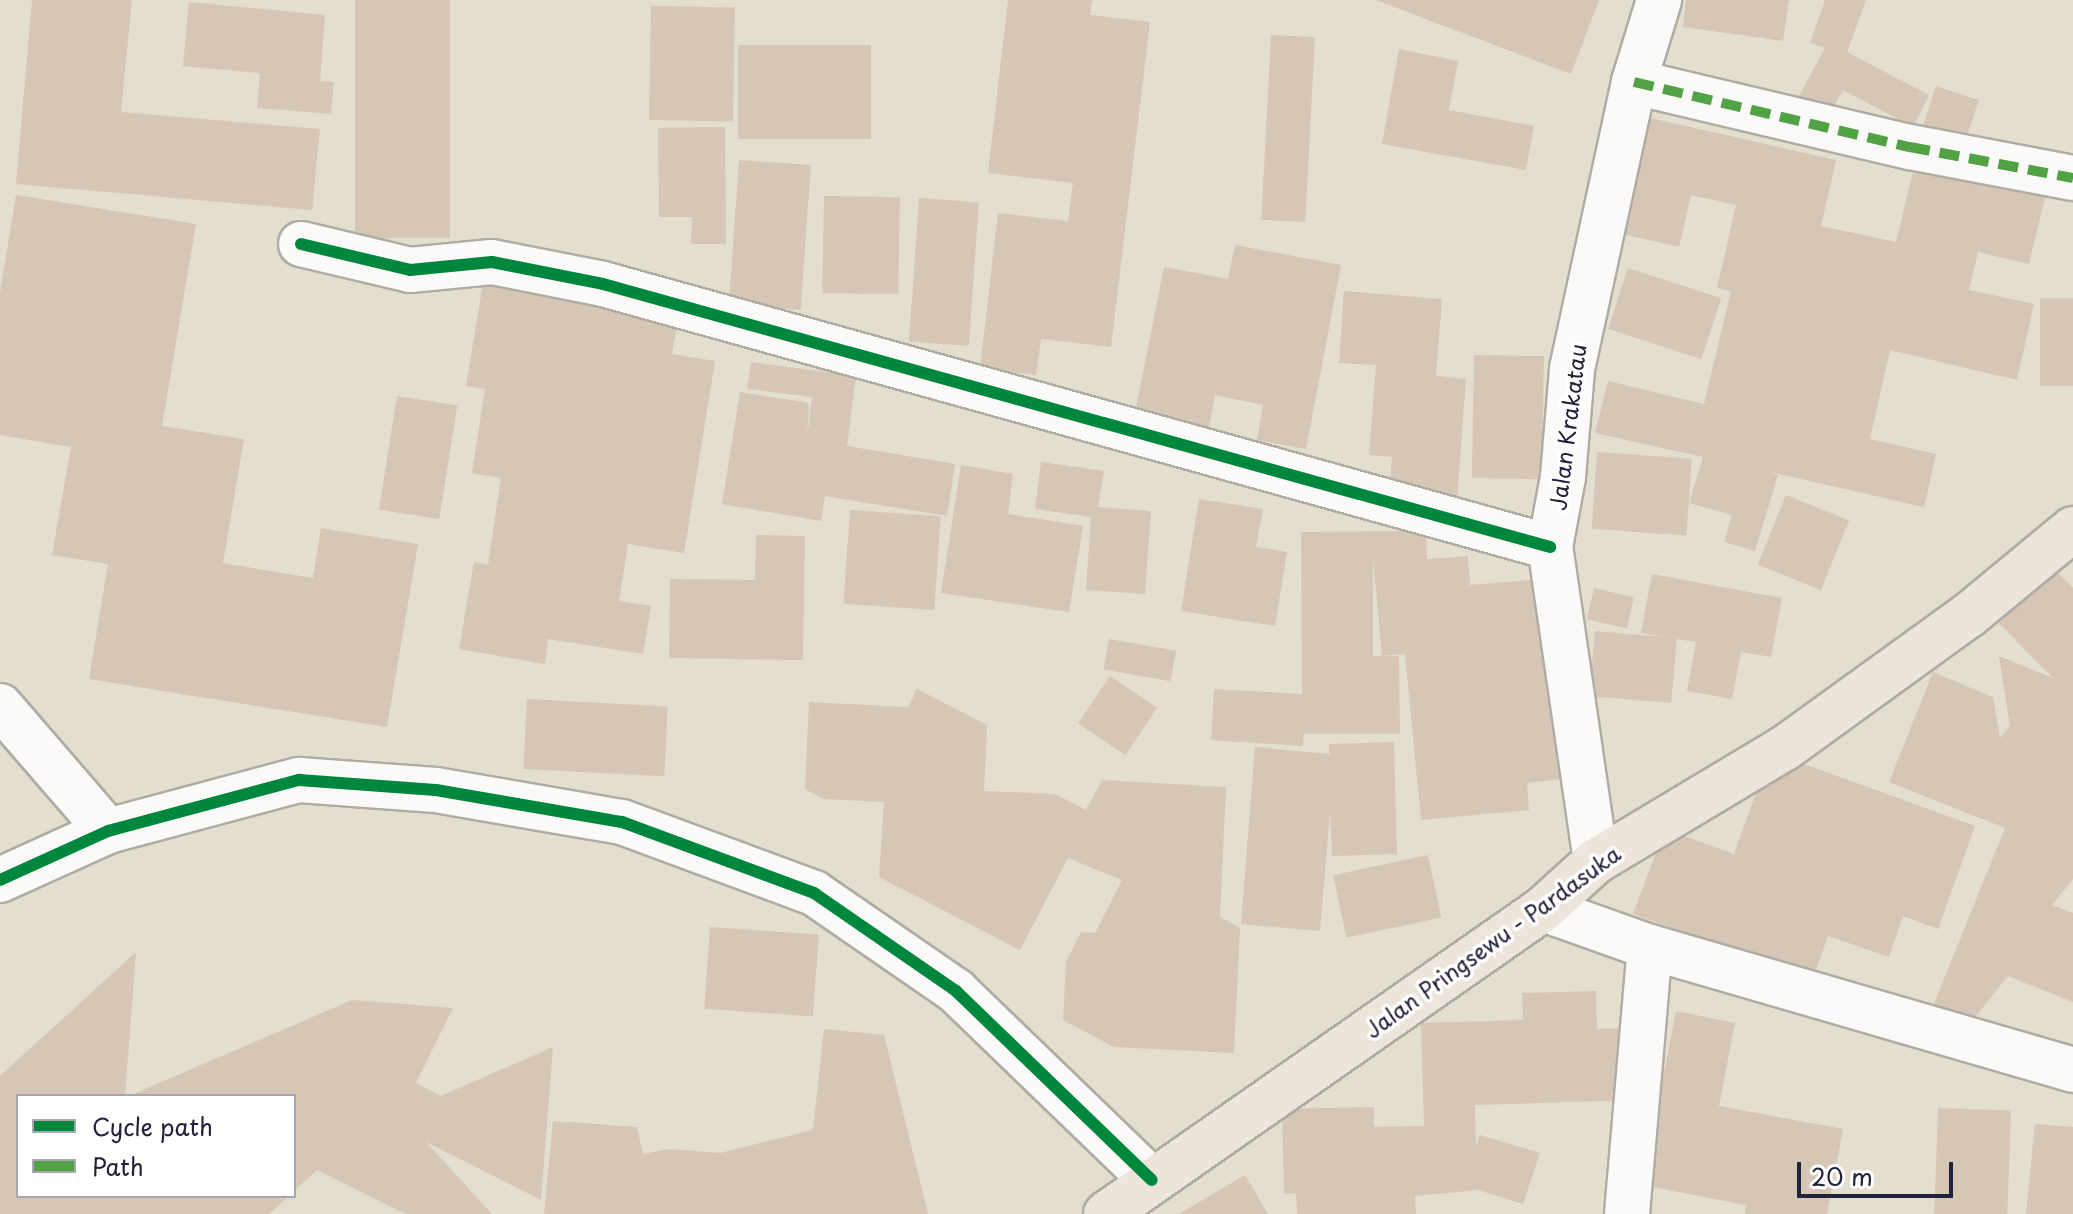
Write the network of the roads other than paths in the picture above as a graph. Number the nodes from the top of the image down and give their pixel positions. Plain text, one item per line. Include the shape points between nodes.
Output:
1 (1659, 0) edge
2 (1634, 82) junction
3 (2073, 178) edge
4 (301, 244) dead end
5 (2073, 529) edge
6 (1550, 547) junction
7 (0, 706) edge
8 (108, 831) junction
9 (1596, 861) junction
10 (0, 880) edge
11 (1543, 909) junction
12 (1650, 947) junction
13 (2073, 1070) edge
14 (1152, 1180) junction
15 (1106, 1214) edge
16 (1627, 1214) edge

1 - 2 street, Jalan Krakatau
2 - 3 street via 1910,147
2 - 6 street, Jalan Krakatau via 1572,369 1563,477
4 - 6 street via 410,270 492,262 603,284
5 - 9 main road, Jalan Pringsewu - Pardasuka via 1969,615 1785,748
6 - 9 street, Jalan Krakatau
7 - 8 street
8 - 10 street
8 - 14 street via 299,780 436,790 622,822 814,893 956,991
9 - 11 main road, Jalan Pringsewu - Pardasuka
11 - 12 street
11 - 14 main road, Jalan Pringsewu - Pardasuka via 1223,1137
12 - 13 street
12 - 16 street
14 - 15 main road, Jalan Pringsewu - Pardasuka

